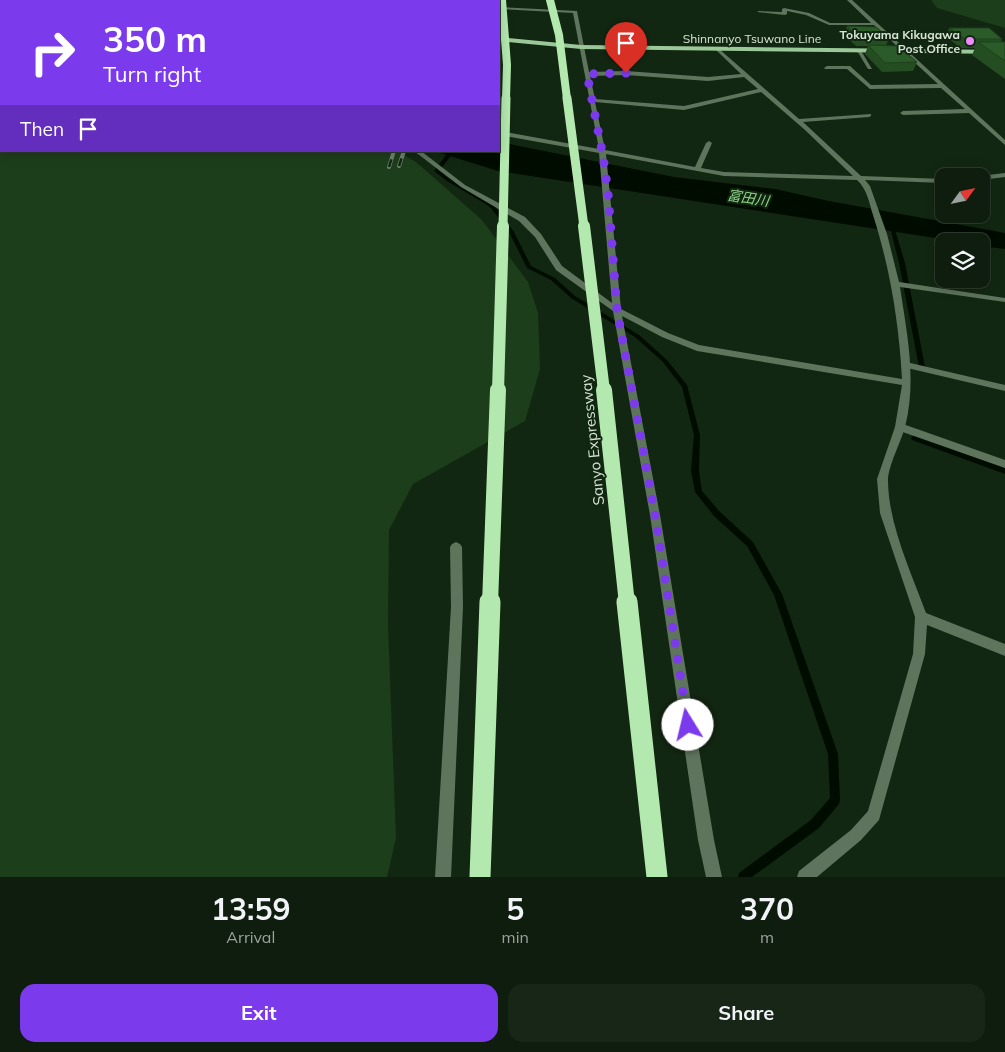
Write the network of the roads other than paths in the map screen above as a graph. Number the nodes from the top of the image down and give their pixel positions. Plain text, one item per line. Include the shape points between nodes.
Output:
1 (502, 0) edge
2 (550, 0) edge
3 (843, 0) edge
4 (851, 1) edge
5 (500, 8) edge
6 (759, 12) dead end
7 (875, 24) junction
8 (500, 39) edge
9 (582, 47) junction
10 (718, 49) junction
11 (858, 50) junction
12 (904, 51) junction
13 (1005, 52) edge
14 (827, 68) dead end
15 (870, 68) dead end
16 (587, 74) junction
17 (746, 74) junction
18 (943, 86) junction
19 (762, 90) junction
20 (591, 100) junction
21 (970, 110) junction
22 (903, 113) dead end
23 (869, 115) dead end
24 (798, 121) junction
25 (500, 133) edge
26 (1005, 142) edge
27 (709, 143) dead end
28 (418, 152) edge
29 (603, 154) junction
30 (697, 169) junction
31 (1005, 176) edge
32 (990, 177) edge
33 (860, 178) junction
34 (935, 180) edge
35 (895, 284) junction
36 (1005, 300) edge
37 (617, 310) junction
38 (906, 365) junction
39 (908, 383) junction
40 (1005, 388) edge
41 (900, 427) junction
42 (1005, 464) edge
43 (456, 547) dead end
44 (921, 617) junction
45 (1005, 650) edge
46 (443, 877) edge
47 (480, 877) edge
48 (658, 877) edge
49 (714, 877) edge
50 (806, 877) edge

1 - 47 highway, bridge via 507,65 502,289
2 - 48 highway, Sanyo Expressway, bridge via 561,55 598,332
3 - 4 street
4 - 7 street
5 - 9 street via 575,12
6 - 7 street via 785,14 784,9 829,24
7 - 12 street
8 - 9 main road, Shinnanyo Tsuwano Line
9 - 10 main road, Shinnanyo Tsuwano Line
9 - 16 street
10 - 11 main road, Shinnanyo Tsuwano Line
10 - 17 street
11 - 12 main road, Shinnanyo Tsuwano Line
11 - 15 street
12 - 13 main road, Shinnanyo Tsuwano Line
12 - 18 street
14 - 18 street via 848,68 870,87
16 - 17 street via 626,73 708,80
16 - 20 street
17 - 19 street
18 - 21 street
19 - 20 street via 684,108
19 - 24 street
20 - 29 street
21 - 22 street
21 - 26 street
23 - 24 street
24 - 33 street
25 - 29 street
27 - 30 street
28 - 37 street via 464,186 522,219 538,236 559,268
29 - 30 street
29 - 37 street
30 - 33 street via 746,176
31 - 32 street
33 - 34 street
33 - 35 street via 874,203
35 - 36 street
35 - 38 street
37 - 39 street via 696,348
37 - 49 street via 655,515
38 - 39 street
38 - 40 street
39 - 41 street
41 - 42 street
41 - 44 street via 882,479 884,513
43 - 46 street via 457,606
44 - 45 street
44 - 50 street via 919,654 874,815 856,835

